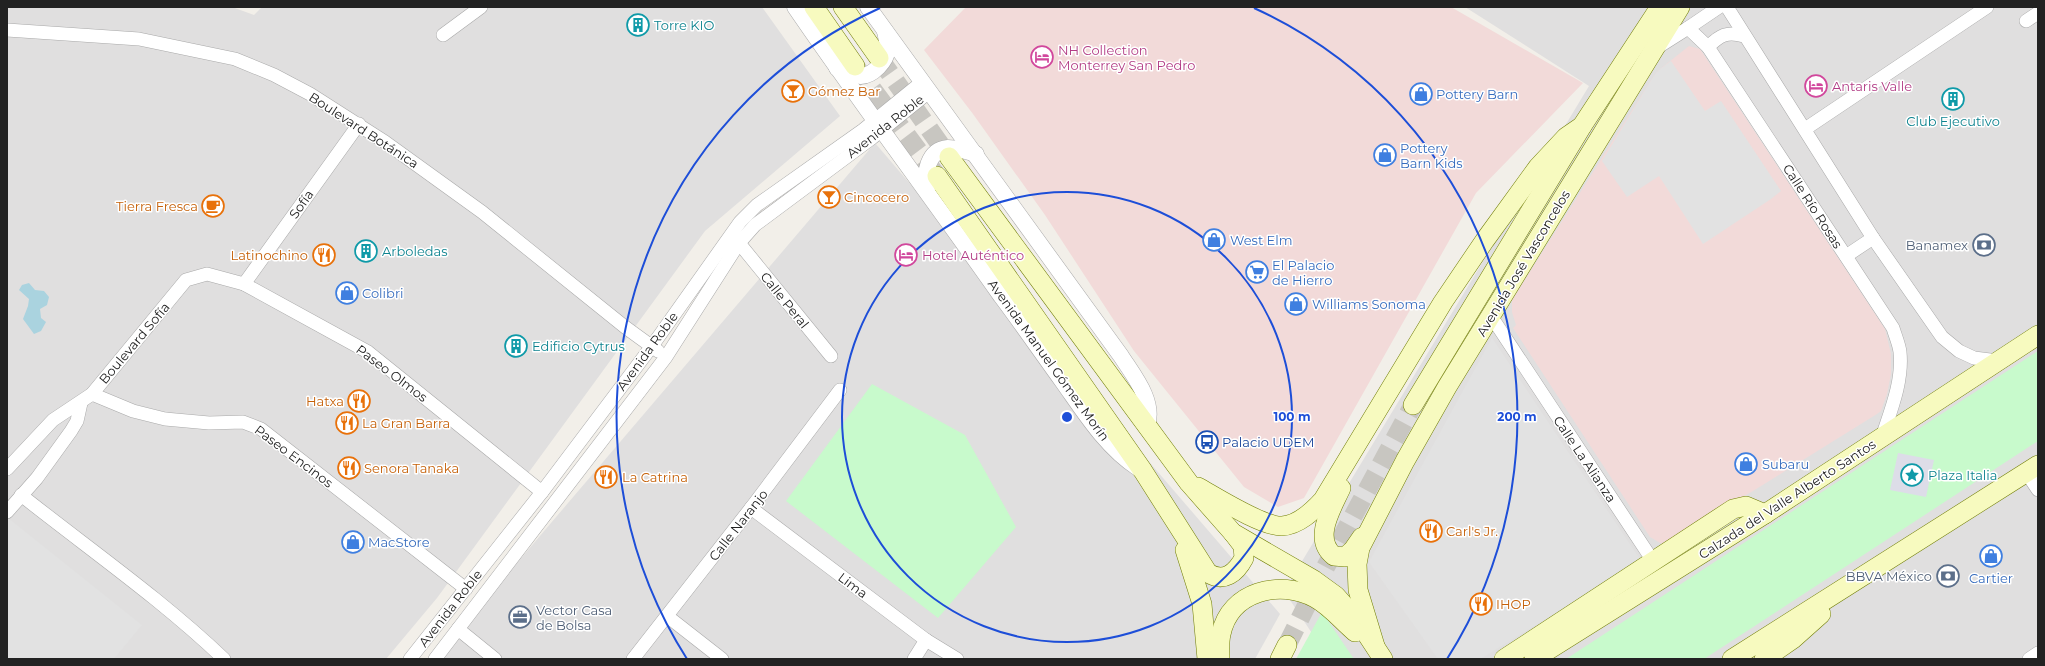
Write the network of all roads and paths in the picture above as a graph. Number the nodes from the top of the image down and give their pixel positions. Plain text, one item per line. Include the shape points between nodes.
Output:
1 (481, 7) edge
2 (795, 7) edge
3 (814, 7) edge
4 (844, 7) edge
5 (868, 7) edge
6 (1660, 7) edge
7 (1680, 7) edge
8 (1719, 7) edge
9 (1727, 7) edge
10 (1987, 7) edge
11 (2038, 13) edge
12 (2026, 21) dead end
13 (1688, 28) junction
14 (7, 30) edge
15 (885, 30) junction
16 (443, 35) dead end
17 (1744, 36) junction
18 (1708, 47) junction
19 (1653, 50) junction
20 (879, 58) tunnel mouth
21 (855, 66) tunnel mouth
22 (837, 68) junction
23 (925, 87) junction
24 (359, 124) junction
25 (878, 125) junction
26 (1582, 126) junction
27 (1805, 129) junction
28 (976, 154) junction
29 (949, 157) tunnel mouth
30 (932, 183) junction
31 (1873, 238) junction
32 (739, 243) junction
33 (1846, 256) junction
34 (186, 280) joint
35 (244, 284) junction
36 (1490, 316) junction
37 (2038, 335) edge
38 (652, 346) junction
39 (831, 356) dead end
40 (666, 357) junction
41 (1998, 361) junction
42 (840, 390) dead end
43 (92, 394) junction
44 (80, 403) junction
45 (1413, 405) tunnel mouth
46 (1147, 425) junction
47 (1367, 429) junction
48 (1882, 438) junction
49 (2032, 469) edge
50 (7, 470) edge
51 (1189, 483) junction
52 (2038, 490) edge
53 (542, 492) junction
54 (21, 495) junction
55 (751, 508) junction
56 (7, 512) edge
57 (1765, 514) junction
58 (1173, 521) junction
59 (1373, 522) junction
60 (1233, 533) junction
61 (1653, 561) junction
62 (466, 589) junction
63 (1840, 591) junction
64 (667, 616) junction
65 (458, 630) junction
66 (926, 640) junction
67 (2038, 653) edge
68 (1381, 656) edge
69 (224, 659) edge
70 (410, 659) edge
71 (435, 659) edge
72 (495, 659) edge
73 (633, 659) edge
74 (722, 659) edge
75 (914, 659) edge
76 (957, 659) edge
77 (1207, 659) edge
78 (1220, 659) edge
79 (1504, 659) edge
80 (1534, 659) edge
81 (1732, 659) edge
82 (1764, 659) edge
83 (2029, 659) edge

1 - 16 street
2 - 22 street, Avenida Manuel Gómez Morín
3 - 21 main road
4 - 20 main road
5 - 15 street
6 - 26 main road, Avenida José Vasconcelos
7 - 19 main road, Avenida José Vasconcelos
8 - 13 street
9 - 17 street
10 - 27 street
11 - 12 street
13 - 18 street, Calle Río Rosas
13 - 19 street
14 - 24 street, Boulevard Botánica via 139,39 235,59 304,90
15 - 22 street via 887,52 872,72 859,76
15 - 23 street
17 - 18 street via 1733,33 1723,35
17 - 27 street
18 - 33 street, Calle Río Rosas
19 - 36 main road, Avenida José Vasconcelos
22 - 25 street, Avenida Manuel Gómez Morín
23 - 25 street, Avenida Roble
23 - 28 street
24 - 35 street, Sofía
24 - 38 street, Boulevard Botánica via 482,212
25 - 30 street, Avenida Manuel Gómez Morín
25 - 32 street, Avenida Roble via 872,138 773,210
25 - 38 street, Avenida Roble via 747,214 730,234
26 - 45 main road, Avenida José Vasconcelos
26 - 47 main road via 1561,142 1538,167 1485,240 1443,302
27 - 31 street
28 - 30 street via 953,148 939,152 926,169
28 - 46 street via 1134,376 1149,408
29 - 46 main road
30 - 58 main road, Avenida Manuel Gómez Morín via 1143,471
31 - 33 street
31 - 41 street via 1942,337 1958,351 1974,358
32 - 39 street, Calle Peral
32 - 40 street, Avenida Roble
33 - 48 street, Calle Río Rosas via 1893,328 1900,350 1900,369 1895,396
34 - 35 street, Paseo Olmos via 207,274
34 - 43 street, Boulevard Sofía
35 - 53 street, Paseo Olmos via 368,352
36 - 59 main road, Avenida José Vasconcelos via 1447,387
36 - 61 street, Calle La Alianza
37 - 41 main road, Calzada del Valle Alberto Santos
38 - 40 street, Boulevard Botánica
38 - 53 street, Avenida Roble
40 - 65 street, Avenida Roble
41 - 48 main road, Calzada del Valle Alberto Santos
42 - 55 street, Calle Naranjo
43 - 44 street, Boulevard Sofía
43 - 62 street, Paseo Encinos via 133,411 166,419 209,423 243,422 261,429
44 - 50 street, Boulevard Sofía via 53,420
44 - 54 street via 77,421 71,431 37,478
46 - 51 main road
47 - 51 main road via 1324,500 1312,512 1289,524 1282,526 1268,523
47 - 59 main road via 1330,512 1324,533 1325,545 1334,556 1345,557
48 - 57 main road, Calzada del Valle Alberto Santos
49 - 52 street
49 - 63 main road
51 - 60 main road
53 - 62 street, Avenida Roble
54 - 56 street
54 - 69 street via 158,602
55 - 64 street, Calle Naranjo
55 - 66 street, Lima
57 - 61 main road via 1746,506 1733,509
57 - 80 main road, Calzada del Valle Alberto Santos
58 - 60 main road via 1208,573 1218,578 1233,573 1244,558 1243,546
58 - 77 main road via 1202,604
59 - 68 main road via 1360,548 1356,574 1358,590
60 - 68 main road via 1314,580 1336,596 1349,609
61 - 79 main road
62 - 70 street, Avenida Roble
63 - 81 main road
63 - 82 main road via 1822,613 1793,639
64 - 73 street, Calle Naranjo
64 - 74 street
65 - 71 street, Avenida Roble
65 - 72 street
66 - 75 street
66 - 76 street, Lima
67 - 83 street
68 - 78 main road via 1316,598 1292,589 1280,588 1252,595 1234,610 1221,633

